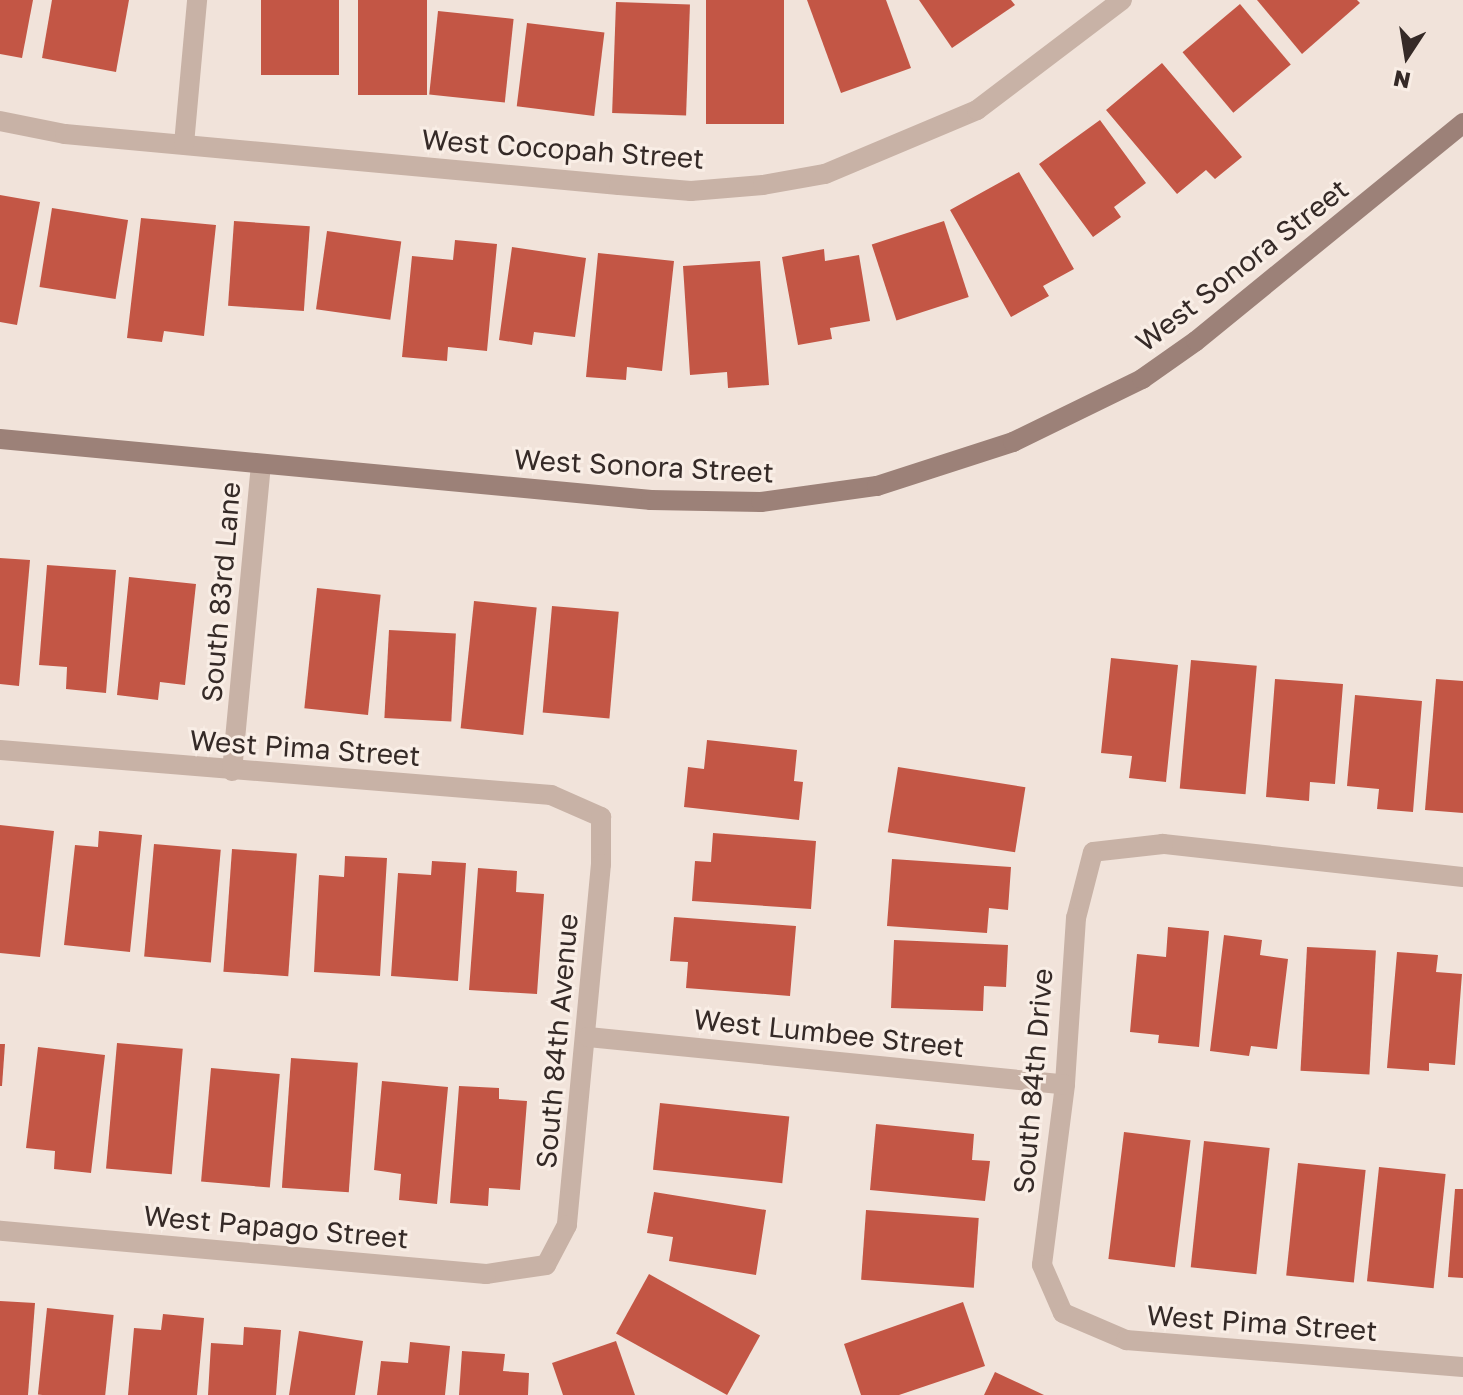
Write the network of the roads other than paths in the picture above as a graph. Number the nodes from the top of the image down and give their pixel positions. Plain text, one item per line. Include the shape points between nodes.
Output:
1 (197, 0) edge
2 (1122, 0) edge
3 (0, 121) edge
4 (1463, 123) edge
5 (184, 144) junction
6 (0, 439) edge
7 (261, 465) junction
8 (0, 750) edge
9 (232, 771) junction
10 (601, 817) joint
11 (1463, 877) edge
12 (588, 1037) junction
13 (1065, 1085) junction
14 (0, 1231) edge
15 (546, 1265) joint
16 (1063, 1313) joint
17 (1463, 1367) edge

1 - 5 street
2 - 5 street, West Cocopah Street via 977,110 855,163 763,185 691,191
3 - 5 street, West Cocopah Street via 65,134
4 - 7 street, West Sonora Street via 1142,379 1066,420 924,474 816,497 761,502 581,495
6 - 7 street, West Sonora Street
7 - 9 street, South 83rd Lane
8 - 9 street, West Pima Street
9 - 10 street, West Pima Street via 551,795
10 - 12 street, South 84th Avenue
11 - 13 street, South 84th Drive via 1163,844 1093,852 1076,918
12 - 13 street, West Lumbee Street
12 - 15 street, South 84th Avenue via 567,1225
13 - 16 street, South 84th Drive via 1042,1265
14 - 15 street, West Papago Street via 486,1274
16 - 17 street, West Pima Street via 1126,1340

